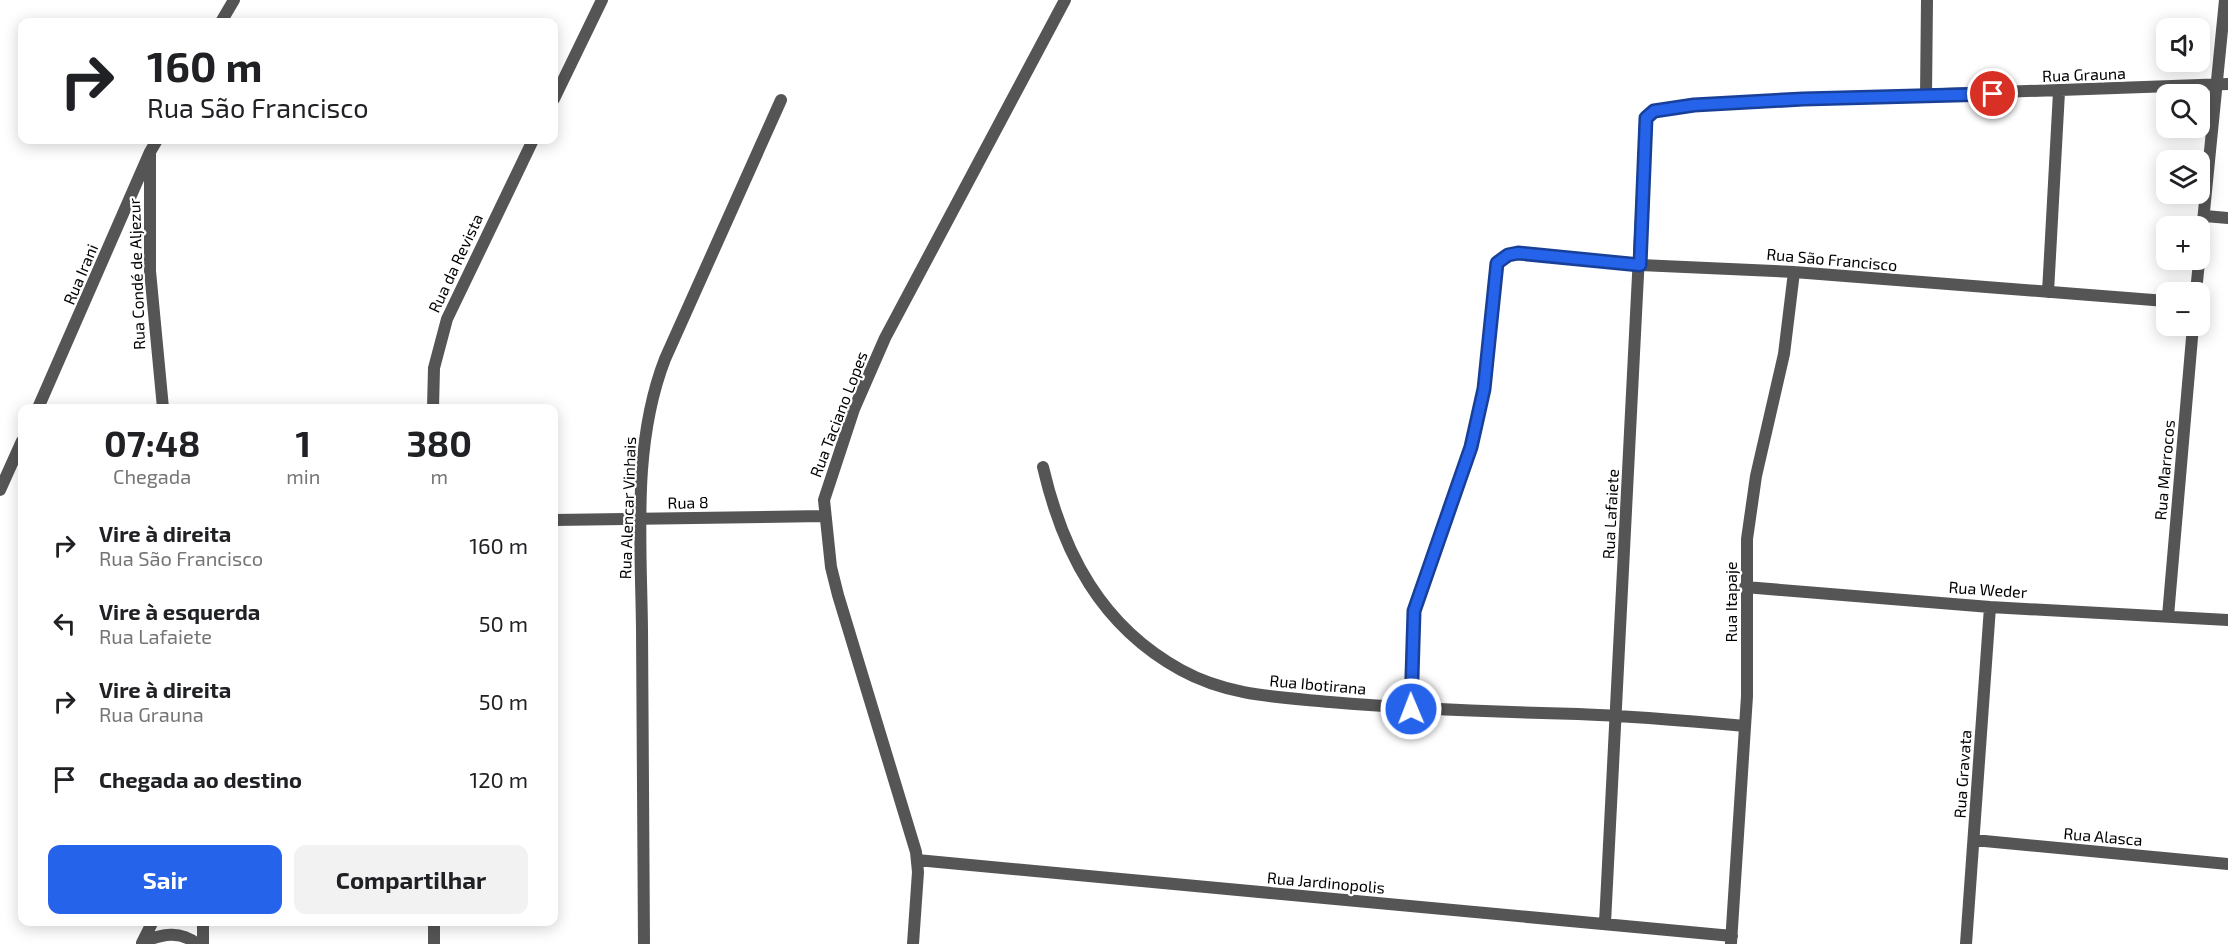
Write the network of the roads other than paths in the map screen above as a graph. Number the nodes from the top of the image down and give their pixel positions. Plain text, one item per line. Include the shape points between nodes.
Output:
1 (234, 0) edge
2 (602, 0) edge
3 (1065, 0) edge
4 (1927, 0) edge
5 (2225, 0) edge
6 (223, 18) edge
7 (2222, 84) edge
8 (558, 91) edge
9 (2059, 92) junction
10 (1926, 96) junction
11 (781, 100) dead end
12 (1654, 111) joint
13 (155, 144) edge
14 (531, 144) edge
15 (150, 152) junction
16 (2205, 216) edge
17 (2210, 216) edge
18 (2228, 218) edge
19 (1640, 265) junction
20 (1794, 272) junction
21 (2048, 292) junction
22 (2156, 300) edge
23 (2192, 336) edge
24 (40, 404) edge
25 (163, 404) edge
26 (433, 404) edge
27 (18, 450) edge
28 (1043, 467) dead end
29 (0, 490) edge
30 (824, 516) junction
31 (558, 520) edge
32 (641, 520) junction
33 (1745, 588) junction
34 (1990, 607) junction
35 (2168, 616) junction
36 (2228, 620) edge
37 (1411, 709) junction
38 (1615, 715) junction
39 (1745, 726) junction
40 (1974, 840) junction
41 (917, 860) junction
42 (2228, 864) edge
43 (1605, 923) junction
44 (150, 926) edge
45 (203, 926) edge
46 (434, 926) edge
47 (1731, 940) edge
48 (142, 943) edge
49 (197, 944) edge
50 (203, 944) edge
51 (434, 944) edge
52 (644, 944) edge
53 (913, 944) edge
54 (1966, 944) edge

1 - 6 street
2 - 8 street
3 - 30 street, Rua Taciano Lopes via 885,338 839,449 824,500
4 - 10 street
5 - 7 street
7 - 9 street, Rua Grauna
7 - 16 street
9 - 10 street, Rua Grauna
9 - 21 street
10 - 12 street, Rua Grauna via 1694,105
11 - 32 street, Rua Alencar Vinhais via 658,376 645,434
12 - 19 street, Rua Lafaiete via 1646,118
13 - 15 street
14 - 26 street, Rua da Revista via 441,335 434,368
15 - 24 street, Rua Irani
15 - 25 street, Rua Condé de Aljezur via 150,272
17 - 18 street
19 - 20 street, Rua São Francisco
19 - 37 street, Rua São Francisco via 1518,253 1497,263 1484,389 1471,447 1414,611
19 - 38 street, Rua Lafaiete
20 - 21 street, Rua São Francisco
20 - 33 street, Rua Itapaje via 1784,354 1750,509
21 - 22 street, Rua São Francisco
23 - 35 street, Rua Marrocos
27 - 29 street
28 - 37 street, Rua Ibotirana via 1063,537 1085,577 1106,610 1159,656 1183,671 1240,693
30 - 32 street, Rua 8
30 - 41 street, Rua Taciano Lopes via 838,595
31 - 32 street, Rua 8
32 - 52 street, Rua Alencar Vinhais
33 - 34 street, Rua Weder
33 - 39 street, Rua Itapaje
34 - 35 street, Rua Weder
34 - 40 street, Rua Gravata
35 - 36 street, Rua Weder
37 - 38 street, Rua Ibotirana
38 - 39 street, Rua Ibotirana
38 - 43 street, Rua Lafaiete
39 - 47 street, Rua Itapaje
40 - 42 street, Rua Alasca
40 - 54 street, Rua Gravata
41 - 43 street, Rua Jardinopolis
41 - 53 street, Rua Taciano Lopes
43 - 47 street, Rua Jardinopolis
44 - 48 street
45 - 50 street
46 - 51 street
48 - 49 street via 168,934 182,935

